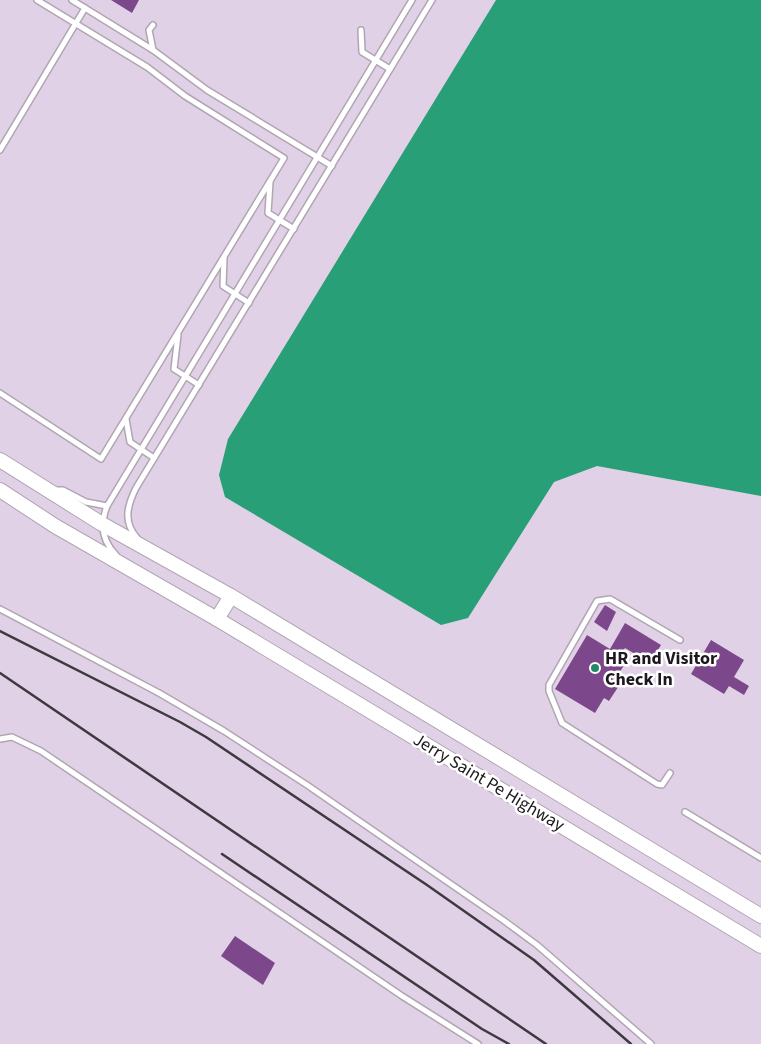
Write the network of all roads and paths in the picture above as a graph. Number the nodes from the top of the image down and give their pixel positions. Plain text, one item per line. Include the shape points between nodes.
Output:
1 (37, 0) edge
2 (72, 0) edge
3 (412, 0) edge
4 (432, 0) edge
5 (85, 8) junction
6 (76, 24) junction
7 (153, 25) dead end
8 (361, 30) dead end
9 (153, 50) junction
10 (376, 60) junction
11 (390, 69) junction
12 (0, 150) edge
13 (317, 158) junction
14 (332, 166) junction
15 (270, 181) junction
16 (280, 220) junction
17 (294, 228) junction
18 (224, 257) junction
19 (235, 294) junction
20 (249, 303) junction
21 (178, 332) junction
22 (185, 376) junction
23 (199, 385) junction
24 (0, 393) edge
25 (126, 418) junction
26 (141, 450) junction
27 (154, 458) junction
28 (0, 460) edge
29 (48, 489) junction
30 (0, 490) edge
31 (107, 506) junction
32 (102, 524) junction
33 (143, 546) junction
34 (131, 570) junction
35 (231, 596) junction
36 (0, 609) edge
37 (217, 618) junction
38 (680, 640) dead end
39 (0, 739) edge
40 (670, 773) dead end
41 (685, 812) dead end
42 (761, 858) edge
43 (761, 916) edge
44 (761, 946) edge
45 (478, 1044) edge
46 (651, 1044) edge

1 - 6 lane
2 - 5 lane
3 - 10 lane
4 - 11 lane
5 - 6 lane
5 - 9 lane
6 - 12 lane
6 - 15 lane via 284,158
7 - 9 lane via 149,30
8 - 10 lane via 362,52
9 - 13 lane via 207,90
10 - 11 lane
10 - 13 lane
11 - 14 lane
13 - 14 lane
13 - 16 lane
14 - 17 lane
15 - 16 lane via 268,213
15 - 18 lane
16 - 17 lane
16 - 19 lane
17 - 20 lane
18 - 19 lane via 222,286
18 - 21 lane
19 - 20 lane
19 - 22 lane
20 - 23 lane
21 - 22 lane via 174,369
21 - 25 lane
22 - 23 lane
22 - 26 lane
23 - 27 lane
24 - 25 lane via 101,459
25 - 26 lane via 130,442
26 - 27 lane
26 - 31 lane
27 - 33 lane via 128,509 128,523
28 - 29 main road, Jerry Saint Pe Highway
29 - 31 lane via 63,490 86,502
29 - 32 main road, Jerry Saint Pe Highway
30 - 34 main road, Jerry Saint Pe Highway via 54,526
31 - 32 lane
32 - 33 main road, Jerry Saint Pe Highway
32 - 34 lane via 107,544
33 - 35 main road, Jerry Saint Pe Highway
34 - 37 main road, Jerry Saint Pe Highway
35 - 37 main road
35 - 43 main road, Jerry Saint Pe Highway
36 - 46 lane via 159,693 315,790 537,945
37 - 44 main road, Jerry Saint Pe Highway
38 - 40 lane via 604,598 597,601 549,685 562,724 657,784 662,785
39 - 45 lane via 12,737 41,751
41 - 42 lane

